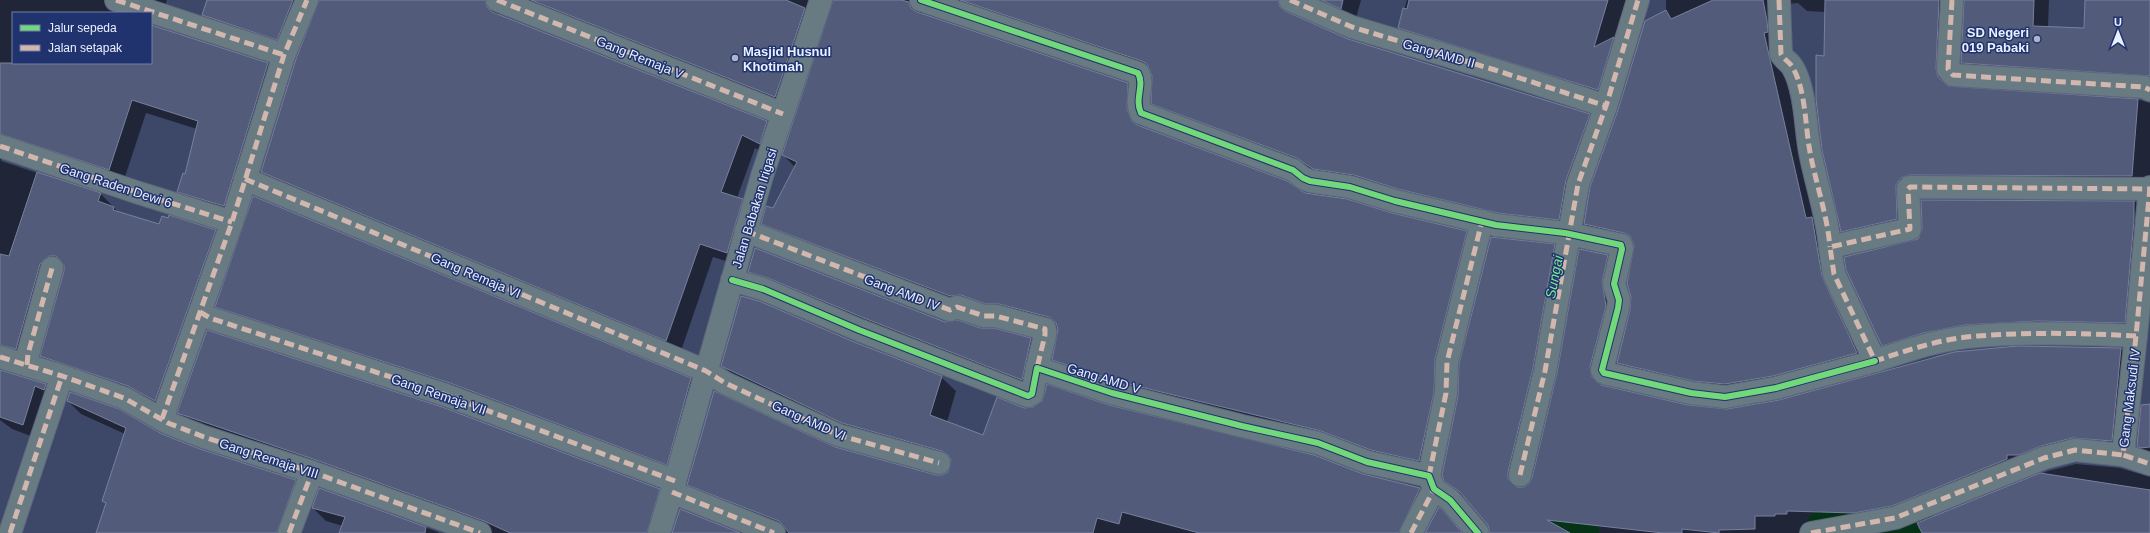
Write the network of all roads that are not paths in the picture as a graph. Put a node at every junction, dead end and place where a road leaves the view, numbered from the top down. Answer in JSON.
{"nodes":[{"id":1,"x":116,"y":0,"type":"edge"},
{"id":2,"x":307,"y":0,"type":"edge"},
{"id":3,"x":497,"y":0,"type":"edge"},
{"id":4,"x":821,"y":0,"type":"edge"},
{"id":5,"x":921,"y":0,"type":"edge"},
{"id":6,"x":1290,"y":0,"type":"edge"},
{"id":7,"x":1638,"y":0,"type":"edge"},
{"id":8,"x":1779,"y":0,"type":"edge"},
{"id":9,"x":1952,"y":0,"type":"edge"},
{"id":10,"x":284,"y":55,"type":"junction"},
{"id":11,"x":2150,"y":90,"type":"edge"},
{"id":12,"x":1599,"y":104,"type":"junction"},
{"id":13,"x":783,"y":114,"type":"junction"},
{"id":14,"x":0,"y":146,"type":"edge"},
{"id":15,"x":245,"y":179,"type":"junction"},
{"id":16,"x":2150,"y":188,"type":"edge"},
{"id":17,"x":1482,"y":221,"type":"junction"},
{"id":18,"x":232,"y":222,"type":"junction"},
{"id":19,"x":746,"y":232,"type":"junction"},
{"id":20,"x":1564,"y":233,"type":"junction"},
{"id":21,"x":1830,"y":248,"type":"junction"},
{"id":22,"x":52,"y":268,"type":"dead end"},
{"id":23,"x":732,"y":280,"type":"junction"},
{"id":24,"x":200,"y":312,"type":"junction"},
{"id":25,"x":2136,"y":336,"type":"junction"},
{"id":26,"x":0,"y":357,"type":"edge"},
{"id":27,"x":1875,"y":361,"type":"junction"},
{"id":28,"x":27,"y":365,"type":"junction"},
{"id":29,"x":1037,"y":368,"type":"junction"},
{"id":30,"x":706,"y":371,"type":"junction"},
{"id":31,"x":62,"y":376,"type":"junction"},
{"id":32,"x":162,"y":419,"type":"junction"},
{"id":33,"x":2122,"y":455,"type":"junction"},
{"id":34,"x":939,"y":463,"type":"dead end"},
{"id":35,"x":2150,"y":464,"type":"edge"},
{"id":36,"x":312,"y":472,"type":"junction"},
{"id":37,"x":1520,"y":475,"type":"dead end"},
{"id":38,"x":1431,"y":483,"type":"junction"},
{"id":39,"x":674,"y":487,"type":"junction"},
{"id":40,"x":10,"y":533,"type":"edge"},
{"id":41,"x":288,"y":533,"type":"edge"},
{"id":42,"x":480,"y":533,"type":"edge"},
{"id":43,"x":659,"y":533,"type":"edge"},
{"id":44,"x":774,"y":533,"type":"edge"},
{"id":45,"x":1411,"y":533,"type":"edge"},
{"id":46,"x":1478,"y":533,"type":"edge"},
{"id":47,"x":1811,"y":533,"type":"edge"}],
"edges":[{"from":1,"to":10,"type":"street"},
{"from":2,"to":10,"type":"street"},
{"from":3,"to":13,"type":"street","name":"Gang Remaja V"},
{"from":4,"to":13,"type":"street","name":"Jalan Babakan Irigasi"},
{"from":5,"to":17,"type":"street"},
{"from":6,"to":12,"type":"street","name":"Gang AMD II"},
{"from":7,"to":12,"type":"street"},
{"from":8,"to":21,"type":"street"},
{"from":9,"to":11,"type":"street"},
{"from":10,"to":15,"type":"street"},
{"from":12,"to":20,"type":"street"},
{"from":13,"to":19,"type":"street","name":"Jalan Babakan Irigasi"},
{"from":14,"to":18,"type":"street","name":"Gang Raden Dewi 6"},
{"from":15,"to":18,"type":"street"},
{"from":15,"to":30,"type":"street","name":"Gang Remaja VI"},
{"from":16,"to":21,"type":"street"},
{"from":16,"to":25,"type":"street","name":"Gang Maksudi IV"},
{"from":17,"to":20,"type":"street"},
{"from":17,"to":38,"type":"street"},
{"from":18,"to":24,"type":"street"},
{"from":19,"to":23,"type":"street","name":"Jalan Babakan Irigasi"},
{"from":19,"to":29,"type":"street","name":"Gang AMD IV"},
{"from":20,"to":27,"type":"street"},
{"from":20,"to":37,"type":"street"},
{"from":21,"to":27,"type":"street"},
{"from":22,"to":28,"type":"street"},
{"from":23,"to":29,"type":"street"},
{"from":23,"to":30,"type":"street","name":"Jalan Babakan Irigasi"},
{"from":24,"to":32,"type":"street"},
{"from":24,"to":39,"type":"street","name":"Gang Remaja VII"},
{"from":25,"to":27,"type":"street"},
{"from":25,"to":33,"type":"street","name":"Gang Maksudi IV"},
{"from":26,"to":28,"type":"street","name":"Gang Remaja VIII"},
{"from":28,"to":31,"type":"street","name":"Gang Remaja VIII"},
{"from":29,"to":38,"type":"street","name":"Gang AMD V"},
{"from":30,"to":34,"type":"street","name":"Gang AMD VI"},
{"from":30,"to":39,"type":"street","name":"Jalan Babakan Irigasi"},
{"from":31,"to":32,"type":"street","name":"Gang Remaja VIII"},
{"from":31,"to":40,"type":"street"},
{"from":32,"to":36,"type":"street","name":"Gang Remaja VIII"},
{"from":33,"to":35,"type":"street","name":"Gang Maksudi IV"},
{"from":33,"to":47,"type":"street"},
{"from":36,"to":41,"type":"street"},
{"from":36,"to":42,"type":"street","name":"Gang Remaja VIII"},
{"from":38,"to":45,"type":"street"},
{"from":38,"to":46,"type":"street","name":"Gang AMD V"},
{"from":39,"to":43,"type":"street","name":"Jalan Babakan Irigasi"},
{"from":39,"to":44,"type":"street","name":"Gang Remaja VII"}]}
